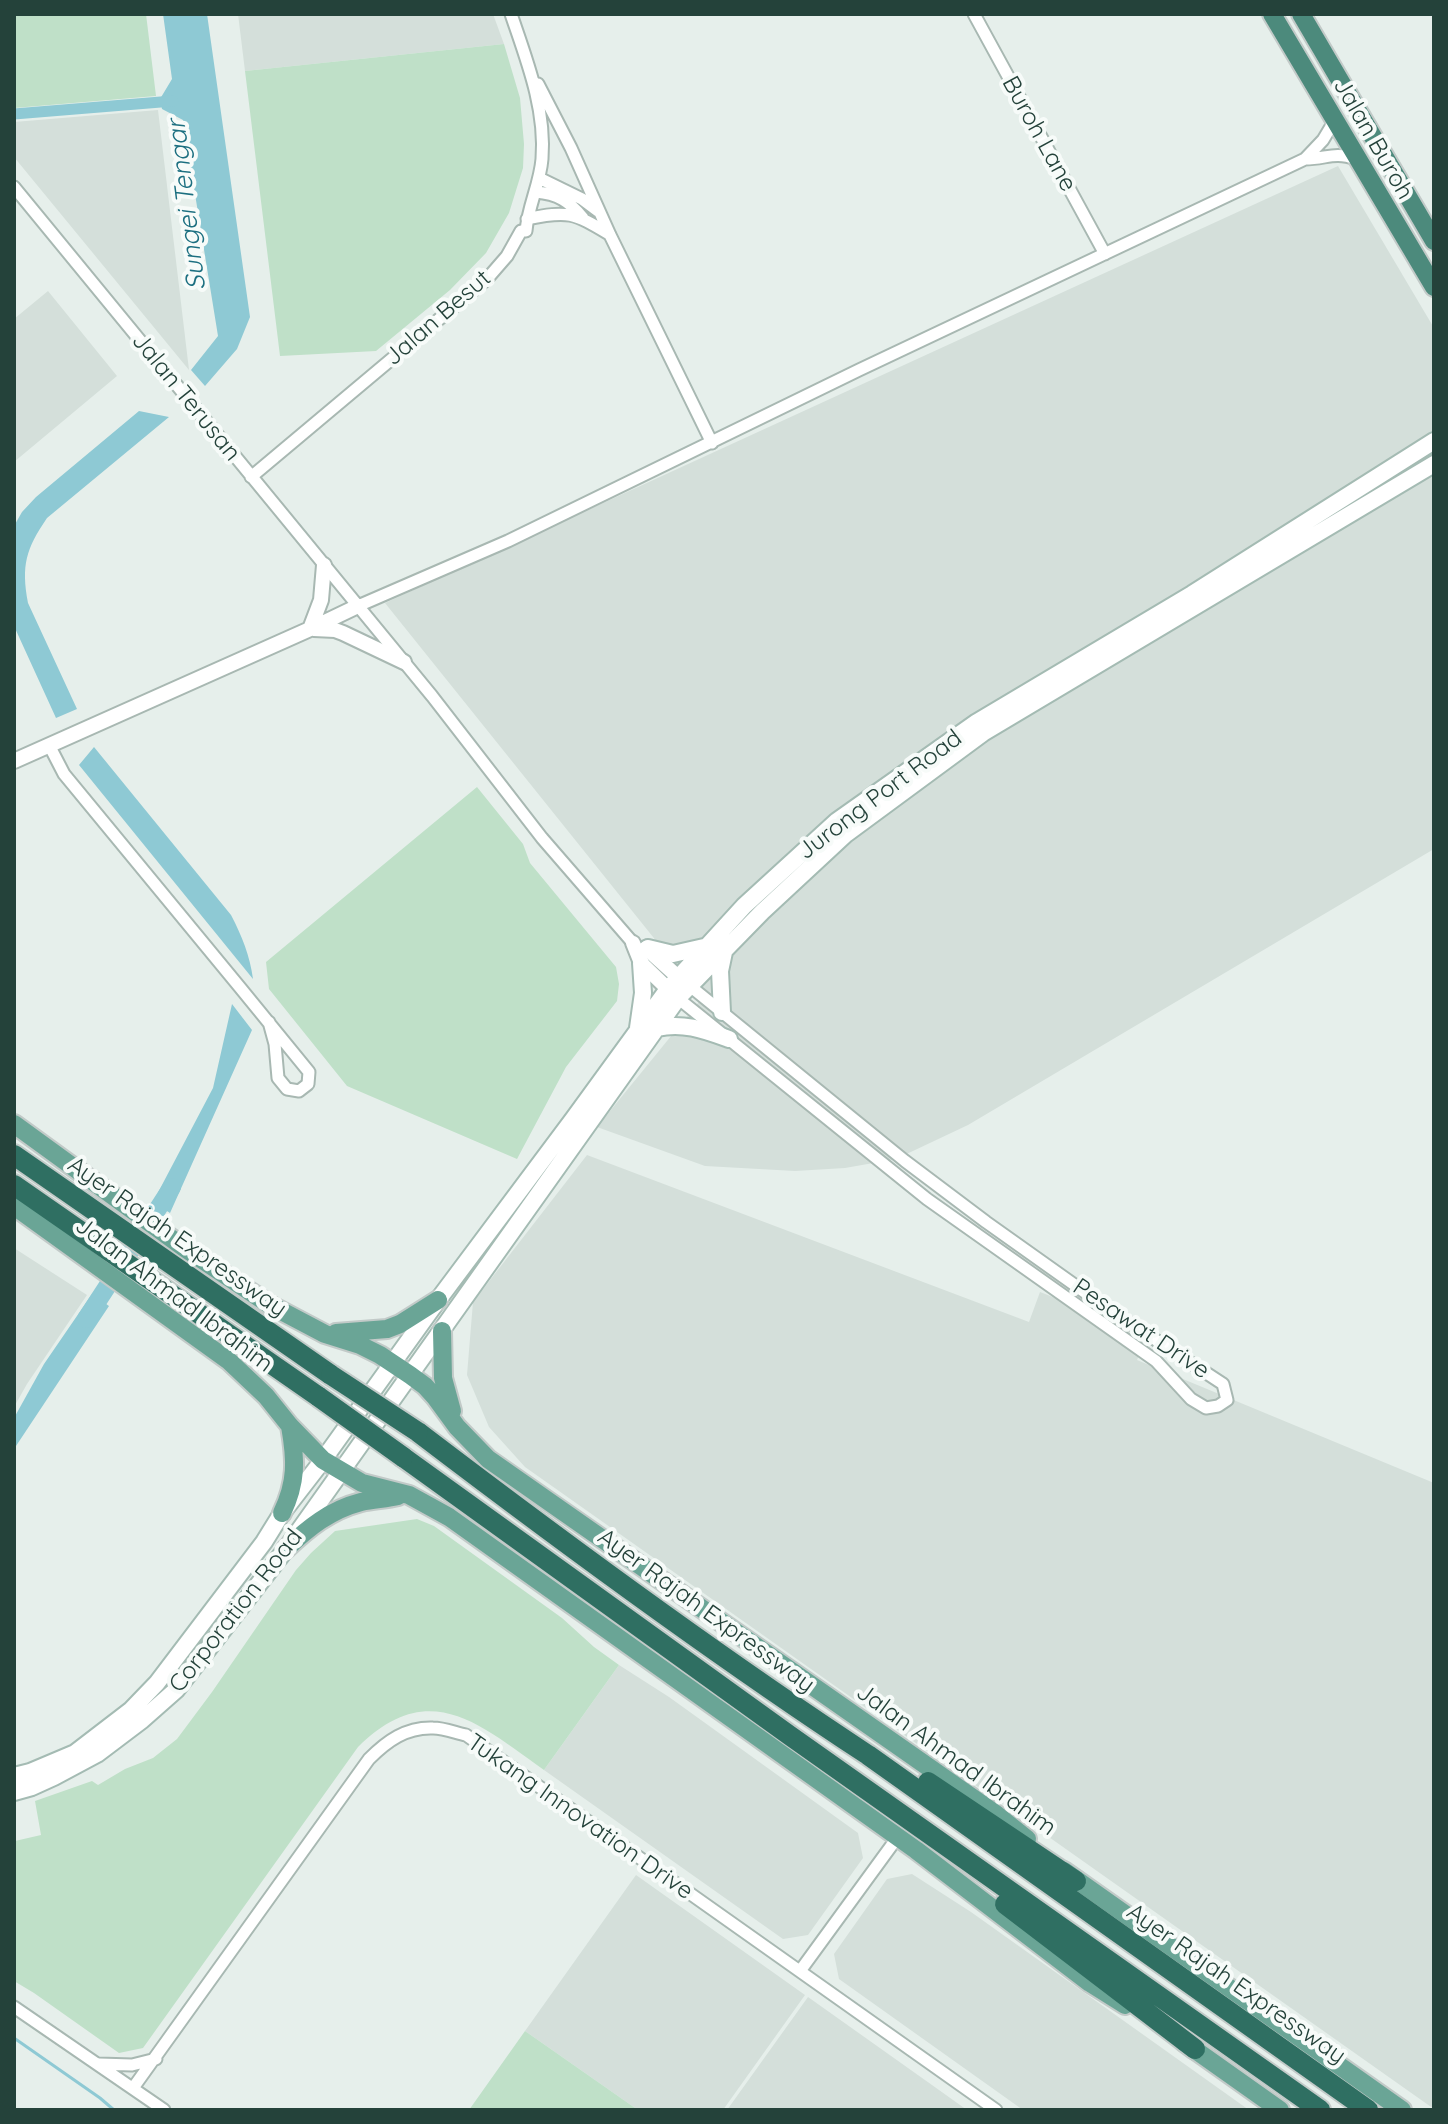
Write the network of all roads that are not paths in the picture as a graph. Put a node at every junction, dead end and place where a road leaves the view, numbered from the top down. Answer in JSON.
{"nodes":[{"id":1,"x":511,"y":14,"type":"edge"},
{"id":2,"x":974,"y":14,"type":"edge"},
{"id":3,"x":1272,"y":14,"type":"edge"},
{"id":4,"x":1301,"y":14,"type":"edge"},
{"id":5,"x":529,"y":68,"type":"junction"},
{"id":6,"x":1335,"y":120,"type":"junction"},
{"id":7,"x":1305,"y":159,"type":"junction"},
{"id":8,"x":1356,"y":159,"type":"junction"},
{"id":9,"x":539,"y":178,"type":"junction"},
{"id":10,"x":14,"y":187,"type":"edge"},
{"id":11,"x":536,"y":192,"type":"junction"},
{"id":12,"x":599,"y":211,"type":"junction"},
{"id":13,"x":527,"y":219,"type":"junction"},
{"id":14,"x":587,"y":221,"type":"junction"},
{"id":15,"x":610,"y":235,"type":"junction"},
{"id":16,"x":1434,"y":241,"type":"edge"},
{"id":17,"x":1105,"y":254,"type":"junction"},
{"id":18,"x":1434,"y":287,"type":"edge"},
{"id":19,"x":1434,"y":441,"type":"edge"},
{"id":20,"x":712,"y":443,"type":"junction"},
{"id":21,"x":1434,"y":464,"type":"edge"},
{"id":22,"x":251,"y":477,"type":"junction"},
{"id":23,"x":324,"y":565,"type":"junction"},
{"id":24,"x":358,"y":606,"type":"junction"},
{"id":25,"x":310,"y":629,"type":"junction"},
{"id":26,"x":404,"y":662,"type":"junction"},
{"id":27,"x":49,"y":745,"type":"junction"},
{"id":28,"x":14,"y":761,"type":"edge"},
{"id":29,"x":704,"y":947,"type":"junction"},
{"id":30,"x":724,"y":950,"type":"junction"},
{"id":31,"x":641,"y":952,"type":"junction"},
{"id":32,"x":678,"y":987,"type":"junction"},
{"id":33,"x":722,"y":1012,"type":"junction"},
{"id":34,"x":269,"y":1022,"type":"junction"},
{"id":35,"x":657,"y":1028,"type":"junction"},
{"id":36,"x":638,"y":1030,"type":"junction"},
{"id":37,"x":729,"y":1039,"type":"junction"},
{"id":38,"x":14,"y":1124,"type":"edge"},
{"id":39,"x":14,"y":1155,"type":"edge"},
{"id":40,"x":14,"y":1185,"type":"edge"},
{"id":41,"x":14,"y":1206,"type":"edge"},
{"id":42,"x":106,"y":1260,"type":"junction"},
{"id":43,"x":137,"y":1282,"type":"junction"},
{"id":44,"x":438,"y":1300,"type":"junction"},
{"id":45,"x":442,"y":1331,"type":"junction"},
{"id":46,"x":325,"y":1334,"type":"junction"},
{"id":47,"x":393,"y":1364,"type":"junction"},
{"id":48,"x":410,"y":1375,"type":"junction"},
{"id":49,"x":290,"y":1426,"type":"junction"},
{"id":50,"x":457,"y":1427,"type":"junction"},
{"id":51,"x":323,"y":1460,"type":"junction"},
{"id":52,"x":342,"y":1472,"type":"junction"},
{"id":53,"x":409,"y":1495,"type":"junction"},
{"id":54,"x":282,"y":1513,"type":"junction"},
{"id":55,"x":286,"y":1549,"type":"junction"},
{"id":56,"x":868,"y":1755,"type":"junction"},
{"id":57,"x":14,"y":1776,"type":"edge"},
{"id":58,"x":14,"y":1792,"type":"edge"},
{"id":59,"x":869,"y":1792,"type":"junction"},
{"id":60,"x":897,"y":1838,"type":"junction"},
{"id":61,"x":1076,"y":1881,"type":"junction"},
{"id":62,"x":800,"y":1971,"type":"junction"},
{"id":63,"x":15,"y":2010,"type":"edge"},
{"id":64,"x":1195,"y":2049,"type":"junction"},
{"id":65,"x":156,"y":2059,"type":"junction"},
{"id":66,"x":98,"y":2064,"type":"junction"},
{"id":67,"x":133,"y":2088,"type":"junction"},
{"id":68,"x":164,"y":2110,"type":"edge"},
{"id":69,"x":996,"y":2110,"type":"edge"},
{"id":70,"x":1280,"y":2110,"type":"edge"},
{"id":71,"x":1320,"y":2110,"type":"edge"},
{"id":72,"x":1368,"y":2110,"type":"edge"},
{"id":73,"x":1402,"y":2110,"type":"edge"}],
"edges":[{"from":1,"to":5,"type":"street","name":"Jalan Besut"},
{"from":2,"to":17,"type":"street","name":"Buroh Lane"},
{"from":3,"to":6,"type":"highway","name":"Jalan Buroh"},
{"from":4,"to":16,"type":"highway","name":"Jalan Buroh"},
{"from":5,"to":9,"type":"street","name":"Jalan Besut"},
{"from":5,"to":12,"type":"street","name":"Jalan Besut"},
{"from":6,"to":7,"type":"street"},
{"from":6,"to":8,"type":"highway","name":"Jalan Buroh"},
{"from":7,"to":8,"type":"street"},
{"from":7,"to":17,"type":"street"},
{"from":8,"to":18,"type":"highway","name":"Jalan Buroh"},
{"from":9,"to":11,"type":"street","name":"Jalan Besut"},
{"from":9,"to":12,"type":"street"},
{"from":10,"to":22,"type":"street","name":"Jalan Terusan"},
{"from":11,"to":13,"type":"street","name":"Jalan Besut"},
{"from":11,"to":14,"type":"street"},
{"from":12,"to":15,"type":"street","name":"Jalan Besut"},
{"from":13,"to":14,"type":"street"},
{"from":13,"to":22,"type":"street","name":"Jalan Besut"},
{"from":14,"to":15,"type":"street"},
{"from":15,"to":20,"type":"street","name":"Jalan Besut"},
{"from":17,"to":20,"type":"street"},
{"from":19,"to":29,"type":"main road","name":"Jurong Port Road"},
{"from":20,"to":24,"type":"street"},
{"from":21,"to":30,"type":"main road","name":"Jurong Port Road"},
{"from":22,"to":23,"type":"street","name":"Jalan Terusan"},
{"from":23,"to":24,"type":"street","name":"Jalan Terusan"},
{"from":23,"to":25,"type":"street"},
{"from":24,"to":25,"type":"street"},
{"from":24,"to":26,"type":"street","name":"Jalan Terusan"},
{"from":25,"to":26,"type":"street"},
{"from":25,"to":27,"type":"street"},
{"from":26,"to":31,"type":"street","name":"Jalan Terusan"},
{"from":27,"to":28,"type":"street"},
{"from":27,"to":34,"type":"street"},
{"from":29,"to":31,"type":"main road"},
{"from":29,"to":32,"type":"main road","name":"Jurong Port Road"},
{"from":30,"to":32,"type":"main road","name":"Jurong Port Road"},
{"from":30,"to":33,"type":"main road"},
{"from":31,"to":32,"type":"street"},
{"from":31,"to":36,"type":"main road"},
{"from":32,"to":33,"type":"street","name":"Pesawat Drive"},
{"from":32,"to":35,"type":"main road","name":"Jurong Port Road"},
{"from":32,"to":36,"type":"main road","name":"Jurong Port Road"},
{"from":32,"to":37,"type":"street","name":"Pesawat Drive"},
{"from":33,"to":37,"type":"street","name":"Pesawat Drive"},
{"from":34,"to":34,"type":"street"},
{"from":35,"to":37,"type":"main road"},
{"from":35,"to":45,"type":"main road","name":"Jurong Port Road"},
{"from":36,"to":44,"type":"main road","name":"Jurong Port Road"},
{"from":38,"to":46,"type":"main road","name":"Jalan Ahmad Ibrahim"},
{"from":39,"to":56,"type":"highway","name":"Ayer Rajah Expressway","bridge":true},
{"from":40,"to":42,"type":"highway","name":"Ayer Rajah Expressway"},
{"from":41,"to":42,"type":"main road","name":"Jalan Ahmad Ibrahim"},
{"from":42,"to":43,"type":"highway","name":"Ayer Rajah Expressway"},
{"from":43,"to":49,"type":"main road","name":"Jalan Ahmad Ibrahim"},
{"from":43,"to":59,"type":"highway","name":"Ayer Rajah Expressway","bridge":true},
{"from":44,"to":46,"type":"main road"},
{"from":44,"to":47,"type":"main road","name":"Jurong Port Road"},
{"from":45,"to":48,"type":"main road","name":"Jurong Port Road"},
{"from":45,"to":50,"type":"main road"},
{"from":46,"to":47,"type":"main road","name":"Jalan Ahmad Ibrahim"},
{"from":47,"to":48,"type":"main road","name":"Jalan Ahmad Ibrahim"},
{"from":47,"to":51,"type":"main road","name":"Corporation Road"},
{"from":48,"to":50,"type":"main road","name":"Jalan Ahmad Ibrahim"},
{"from":48,"to":52,"type":"main road","name":"Corporation Road"},
{"from":49,"to":51,"type":"main road","name":"Jalan Ahmad Ibrahim"},
{"from":49,"to":54,"type":"main road"},
{"from":50,"to":61,"type":"main road","name":"Jalan Ahmad Ibrahim"},
{"from":51,"to":52,"type":"main road","name":"Jalan Ahmad Ibrahim"},
{"from":51,"to":54,"type":"main road","name":"Corporation Road"},
{"from":52,"to":53,"type":"main road","name":"Jalan Ahmad Ibrahim"},
{"from":52,"to":55,"type":"main road","name":"Corporation Road"},
{"from":53,"to":55,"type":"main road"},
{"from":53,"to":60,"type":"main road","name":"Jalan Ahmad Ibrahim"},
{"from":54,"to":57,"type":"main road","name":"Corporation Road"},
{"from":55,"to":58,"type":"main road","name":"Corporation Road"},
{"from":56,"to":61,"type":"highway"},
{"from":56,"to":72,"type":"highway","name":"Ayer Rajah Expressway"},
{"from":59,"to":64,"type":"highway"},
{"from":59,"to":71,"type":"highway","name":"Ayer Rajah Expressway"},
{"from":60,"to":62,"type":"street"},
{"from":60,"to":64,"type":"main road","name":"Jalan Ahmad Ibrahim"},
{"from":61,"to":73,"type":"main road","name":"Jalan Ahmad Ibrahim"},
{"from":62,"to":65,"type":"street","name":"Tukang Innovation Drive"},
{"from":62,"to":69,"type":"street","name":"Tukang Innovation Drive"},
{"from":63,"to":66,"type":"street"},
{"from":64,"to":70,"type":"main road","name":"Jalan Ahmad Ibrahim"},
{"from":65,"to":66,"type":"street"},
{"from":65,"to":67,"type":"street","name":"Tukang Innovation Drive"},
{"from":66,"to":67,"type":"street"},
{"from":67,"to":68,"type":"street"}]}
